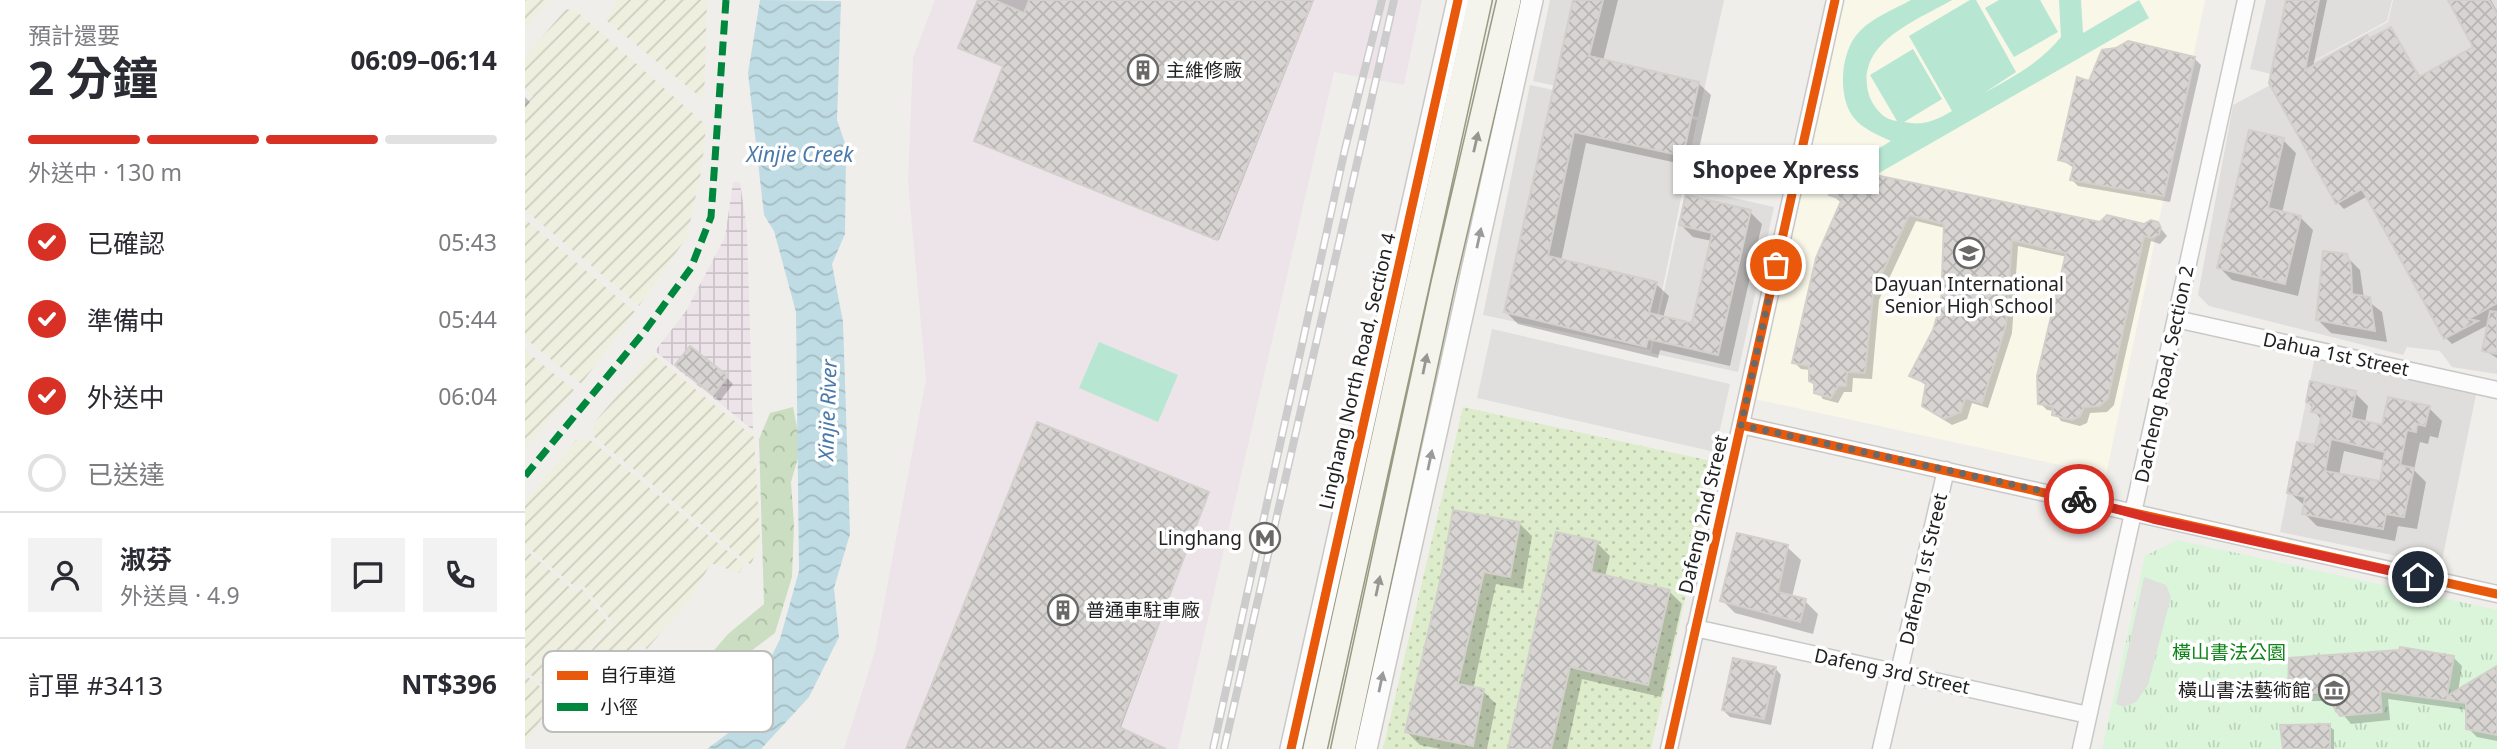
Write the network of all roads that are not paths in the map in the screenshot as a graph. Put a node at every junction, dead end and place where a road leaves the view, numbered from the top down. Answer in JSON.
{"nodes":[{"id":1,"x":1458,"y":0,"type":"edge"},
{"id":2,"x":1480,"y":0,"type":"edge"},
{"id":3,"x":1509,"y":0,"type":"edge"},
{"id":4,"x":1532,"y":0,"type":"edge"},
{"id":5,"x":1835,"y":0,"type":"edge"},
{"id":6,"x":2246,"y":0,"type":"edge"},
{"id":7,"x":2176,"y":319,"type":"junction"},
{"id":8,"x":2497,"y":390,"type":"edge"},
{"id":9,"x":1741,"y":425,"type":"junction"},
{"id":10,"x":1946,"y":470,"type":"junction"},
{"id":11,"x":2133,"y":513,"type":"junction"},
{"id":12,"x":2497,"y":594,"type":"edge"},
{"id":13,"x":1695,"y":628,"type":"junction"},
{"id":14,"x":1899,"y":673,"type":"junction"},
{"id":15,"x":2088,"y":715,"type":"junction"},
{"id":16,"x":1291,"y":749,"type":"edge"},
{"id":17,"x":1315,"y":749,"type":"edge"},
{"id":18,"x":1343,"y":749,"type":"edge"},
{"id":19,"x":1366,"y":749,"type":"edge"},
{"id":20,"x":1669,"y":749,"type":"edge"},
{"id":21,"x":1881,"y":749,"type":"edge"},
{"id":22,"x":2081,"y":749,"type":"edge"}],
"edges":[{"from":1,"to":16,"type":"street","name":"Linghang North Road, Section 4"},
{"from":2,"to":17,"type":"main road","name":"Linghang North Road, Section 4"},
{"from":18,"to":3,"type":"main road","one_way":true},
{"from":19,"to":4,"type":"street","one_way":true},
{"from":5,"to":9,"type":"street","name":"Dafeng 2nd Street"},
{"from":6,"to":7,"type":"street","name":"Dacheng Road, Section 2"},
{"from":7,"to":8,"type":"street","name":"Dahua 1st Street"},
{"from":7,"to":11,"type":"street","name":"Dacheng Road, Section 2"},
{"from":9,"to":10,"type":"street"},
{"from":9,"to":13,"type":"street","name":"Dafeng 2nd Street"},
{"from":10,"to":11,"type":"street"},
{"from":10,"to":14,"type":"street","name":"Dafeng 1st Street"},
{"from":11,"to":12,"type":"street"},
{"from":11,"to":15,"type":"street","name":"Dacheng Road, Section 2"},
{"from":13,"to":14,"type":"street","name":"Dafeng 3rd Street"},
{"from":13,"to":20,"type":"street","name":"Dafeng 2nd Street"},
{"from":14,"to":15,"type":"street","name":"Dafeng 3rd Street"},
{"from":14,"to":21,"type":"street","name":"Dafeng 1st Street"},
{"from":15,"to":22,"type":"street","name":"Dacheng Road, Section 2"}]}
